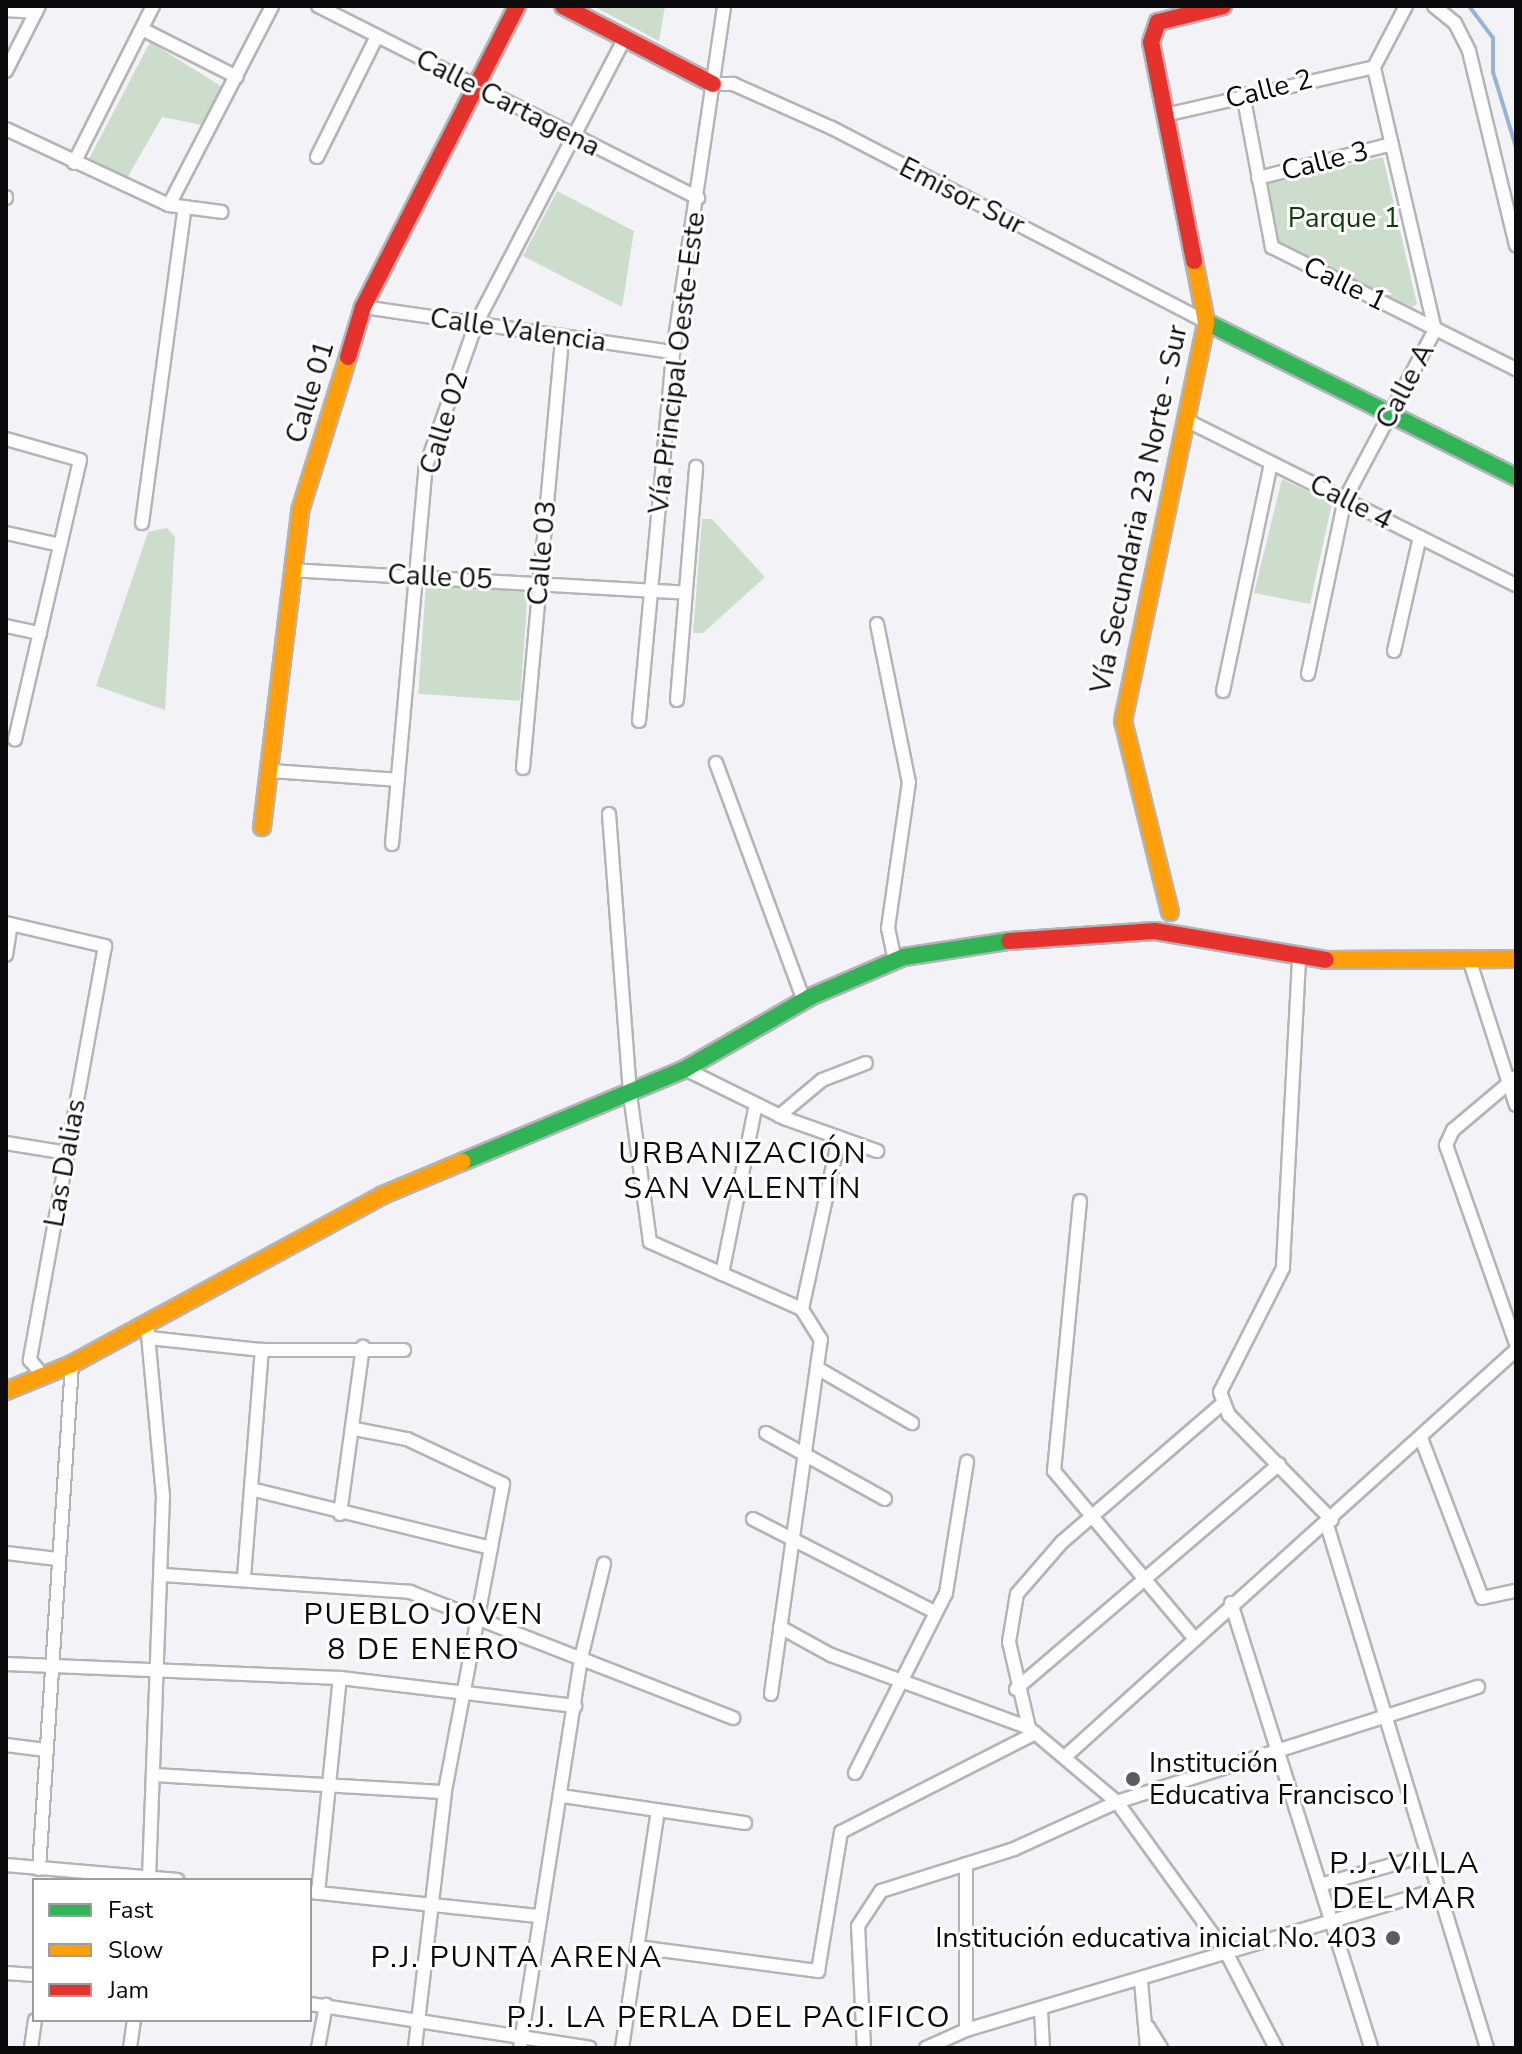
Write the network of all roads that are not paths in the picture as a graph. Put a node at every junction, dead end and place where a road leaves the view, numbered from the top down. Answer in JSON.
{"nodes":[{"id":1,"x":153,"y":6,"type":"edge"},
{"id":2,"x":272,"y":6,"type":"edge"},
{"id":3,"x":318,"y":6,"type":"edge"},
{"id":4,"x":517,"y":6,"type":"edge"},
{"id":5,"x":563,"y":6,"type":"edge"},
{"id":6,"x":724,"y":6,"type":"edge"},
{"id":7,"x":1223,"y":6,"type":"edge"},
{"id":8,"x":1406,"y":6,"type":"edge"},
{"id":9,"x":1434,"y":6,"type":"edge"},
{"id":10,"x":37,"y":9,"type":"edge"},
{"id":11,"x":6,"y":10,"type":"edge"},
{"id":12,"x":142,"y":29,"type":"junction"},
{"id":13,"x":377,"y":36,"type":"junction"},
{"id":14,"x":624,"y":40,"type":"junction"},
{"id":15,"x":1374,"y":67,"type":"junction"},
{"id":16,"x":6,"y":71,"type":"edge"},
{"id":17,"x":237,"y":77,"type":"junction"},
{"id":18,"x":713,"y":84,"type":"junction"},
{"id":19,"x":475,"y":87,"type":"junction"},
{"id":20,"x":1243,"y":94,"type":"junction"},
{"id":21,"x":1165,"y":115,"type":"junction"},
{"id":22,"x":6,"y":129,"type":"edge"},
{"id":23,"x":574,"y":137,"type":"junction"},
{"id":24,"x":1392,"y":144,"type":"junction"},
{"id":25,"x":317,"y":157,"type":"dead end"},
{"id":26,"x":74,"y":163,"type":"junction"},
{"id":27,"x":1258,"y":178,"type":"junction"},
{"id":28,"x":698,"y":198,"type":"junction"},
{"id":29,"x":169,"y":205,"type":"junction"},
{"id":30,"x":185,"y":207,"type":"junction"},
{"id":31,"x":222,"y":212,"type":"dead end"},
{"id":32,"x":1516,"y":245,"type":"edge"},
{"id":33,"x":363,"y":307,"type":"junction"},
{"id":34,"x":1206,"y":322,"type":"junction"},
{"id":35,"x":476,"y":324,"type":"junction"},
{"id":36,"x":1435,"y":330,"type":"junction"},
{"id":37,"x":562,"y":337,"type":"junction"},
{"id":38,"x":673,"y":352,"type":"junction"},
{"id":39,"x":1516,"y":369,"type":"edge"},
{"id":40,"x":1389,"y":413,"type":"junction"},
{"id":41,"x":1186,"y":420,"type":"junction"},
{"id":42,"x":6,"y":439,"type":"edge"},
{"id":43,"x":1271,"y":463,"type":"junction"},
{"id":44,"x":696,"y":467,"type":"dead end"},
{"id":45,"x":1516,"y":477,"type":"edge"},
{"id":46,"x":1345,"y":499,"type":"junction"},
{"id":47,"x":142,"y":523,"type":"dead end"},
{"id":48,"x":6,"y":533,"type":"edge"},
{"id":49,"x":1420,"y":537,"type":"junction"},
{"id":50,"x":60,"y":545,"type":"junction"},
{"id":51,"x":291,"y":570,"type":"junction"},
{"id":52,"x":417,"y":575,"type":"junction"},
{"id":53,"x":539,"y":582,"type":"junction"},
{"id":54,"x":1516,"y":585,"type":"edge"},
{"id":55,"x":650,"y":590,"type":"junction"},
{"id":56,"x":685,"y":593,"type":"junction"},
{"id":57,"x":877,"y":624,"type":"dead end"},
{"id":58,"x":6,"y":626,"type":"edge"},
{"id":59,"x":40,"y":633,"type":"junction"},
{"id":60,"x":1394,"y":651,"type":"dead end"},
{"id":61,"x":1308,"y":674,"type":"dead end"},
{"id":62,"x":1223,"y":691,"type":"dead end"},
{"id":63,"x":677,"y":700,"type":"dead end"},
{"id":64,"x":639,"y":721,"type":"dead end"},
{"id":65,"x":15,"y":740,"type":"dead end"},
{"id":66,"x":716,"y":763,"type":"dead end"},
{"id":67,"x":523,"y":768,"type":"dead end"},
{"id":68,"x":270,"y":771,"type":"junction"},
{"id":69,"x":398,"y":780,"type":"junction"},
{"id":70,"x":609,"y":814,"type":"dead end"},
{"id":71,"x":262,"y":827,"type":"dead end"},
{"id":72,"x":392,"y":844,"type":"dead end"},
{"id":73,"x":1170,"y":912,"type":"dead end"},
{"id":74,"x":8,"y":924,"type":"edge"},
{"id":75,"x":6,"y":955,"type":"edge"},
{"id":76,"x":1516,"y":959,"type":"edge"},
{"id":77,"x":1299,"y":960,"type":"junction"},
{"id":78,"x":895,"y":961,"type":"junction"},
{"id":79,"x":1470,"y":962,"type":"junction"},
{"id":80,"x":804,"y":1001,"type":"junction"},
{"id":81,"x":866,"y":1063,"type":"dead end"},
{"id":82,"x":685,"y":1069,"type":"junction"},
{"id":83,"x":1512,"y":1080,"type":"edge"},
{"id":84,"x":630,"y":1094,"type":"junction"},
{"id":85,"x":756,"y":1104,"type":"junction"},
{"id":86,"x":1516,"y":1105,"type":"edge"},
{"id":87,"x":779,"y":1116,"type":"junction"},
{"id":88,"x":839,"y":1138,"type":"junction"},
{"id":89,"x":6,"y":1143,"type":"edge"},
{"id":90,"x":877,"y":1151,"type":"dead end"},
{"id":91,"x":67,"y":1153,"type":"junction"},
{"id":92,"x":1080,"y":1201,"type":"dead end"},
{"id":93,"x":722,"y":1274,"type":"junction"},
{"id":94,"x":802,"y":1309,"type":"junction"},
{"id":95,"x":148,"y":1331,"type":"junction"},
{"id":96,"x":1516,"y":1344,"type":"edge"},
{"id":97,"x":363,"y":1347,"type":"junction"},
{"id":98,"x":262,"y":1350,"type":"junction"},
{"id":99,"x":404,"y":1350,"type":"dead end"},
{"id":100,"x":1516,"y":1350,"type":"edge"},
{"id":101,"x":1511,"y":1362,"type":"edge"},
{"id":102,"x":72,"y":1364,"type":"junction"},
{"id":103,"x":817,"y":1368,"type":"junction"},
{"id":104,"x":43,"y":1376,"type":"junction"},
{"id":105,"x":6,"y":1391,"type":"edge"},
{"id":106,"x":1222,"y":1404,"type":"junction"},
{"id":107,"x":912,"y":1423,"type":"dead end"},
{"id":108,"x":355,"y":1429,"type":"junction"},
{"id":109,"x":766,"y":1433,"type":"dead end"},
{"id":110,"x":1421,"y":1438,"type":"junction"},
{"id":111,"x":804,"y":1454,"type":"junction"},
{"id":112,"x":967,"y":1462,"type":"dead end"},
{"id":113,"x":1279,"y":1464,"type":"junction"},
{"id":114,"x":251,"y":1489,"type":"junction"},
{"id":115,"x":885,"y":1499,"type":"dead end"},
{"id":116,"x":340,"y":1514,"type":"junction"},
{"id":117,"x":1087,"y":1515,"type":"junction"},
{"id":118,"x":753,"y":1519,"type":"dead end"},
{"id":119,"x":1330,"y":1522,"type":"junction"},
{"id":120,"x":792,"y":1539,"type":"junction"},
{"id":121,"x":491,"y":1548,"type":"junction"},
{"id":122,"x":6,"y":1553,"type":"edge"},
{"id":123,"x":58,"y":1559,"type":"junction"},
{"id":124,"x":604,"y":1564,"type":"dead end"},
{"id":125,"x":162,"y":1575,"type":"junction"},
{"id":126,"x":244,"y":1577,"type":"junction"},
{"id":127,"x":1142,"y":1579,"type":"junction"},
{"id":128,"x":1516,"y":1591,"type":"edge"},
{"id":129,"x":1231,"y":1603,"type":"junction"},
{"id":130,"x":933,"y":1611,"type":"junction"},
{"id":131,"x":478,"y":1616,"type":"junction"},
{"id":132,"x":780,"y":1627,"type":"junction"},
{"id":133,"x":1194,"y":1638,"type":"junction"},
{"id":134,"x":582,"y":1654,"type":"junction"},
{"id":135,"x":6,"y":1664,"type":"edge"},
{"id":136,"x":51,"y":1668,"type":"junction"},
{"id":137,"x":158,"y":1669,"type":"junction"},
{"id":138,"x":340,"y":1678,"type":"junction"},
{"id":139,"x":900,"y":1678,"type":"junction"},
{"id":140,"x":1478,"y":1687,"type":"dead end"},
{"id":141,"x":1016,"y":1689,"type":"junction"},
{"id":142,"x":463,"y":1693,"type":"junction"},
{"id":143,"x":771,"y":1694,"type":"dead end"},
{"id":144,"x":575,"y":1706,"type":"junction"},
{"id":145,"x":1385,"y":1716,"type":"junction"},
{"id":146,"x":733,"y":1718,"type":"dead end"},
{"id":147,"x":1032,"y":1731,"type":"junction"},
{"id":148,"x":6,"y":1745,"type":"edge"},
{"id":149,"x":46,"y":1750,"type":"junction"},
{"id":150,"x":1277,"y":1751,"type":"junction"},
{"id":151,"x":1067,"y":1755,"type":"junction"},
{"id":152,"x":855,"y":1773,"type":"dead end"},
{"id":153,"x":156,"y":1775,"type":"junction"},
{"id":154,"x":327,"y":1780,"type":"junction"},
{"id":155,"x":445,"y":1792,"type":"junction"},
{"id":156,"x":562,"y":1796,"type":"junction"},
{"id":157,"x":1117,"y":1802,"type":"junction"},
{"id":158,"x":658,"y":1811,"type":"junction"},
{"id":159,"x":745,"y":1823,"type":"dead end"},
{"id":160,"x":1427,"y":1855,"type":"junction"},
{"id":161,"x":966,"y":1864,"type":"junction"},
{"id":162,"x":6,"y":1865,"type":"edge"},
{"id":163,"x":39,"y":1869,"type":"junction"},
{"id":164,"x":138,"y":1878,"type":"edge"},
{"id":165,"x":149,"y":1878,"type":"edge"},
{"id":166,"x":1320,"y":1885,"type":"junction"},
{"id":167,"x":1438,"y":1889,"type":"junction"},
{"id":168,"x":314,"y":1892,"type":"edge"},
{"id":169,"x":437,"y":1900,"type":"junction"},
{"id":170,"x":539,"y":1916,"type":"junction"},
{"id":171,"x":1331,"y":1921,"type":"junction"},
{"id":172,"x":638,"y":1947,"type":"junction"},
{"id":173,"x":1227,"y":1954,"type":"junction"},
{"id":174,"x":6,"y":1973,"type":"edge"},
{"id":175,"x":32,"y":1975,"type":"edge"},
{"id":176,"x":1141,"y":1981,"type":"junction"},
{"id":177,"x":312,"y":2004,"type":"edge"},
{"id":178,"x":326,"y":2005,"type":"junction"},
{"id":179,"x":1041,"y":2010,"type":"junction"},
{"id":180,"x":35,"y":2022,"type":"edge"},
{"id":181,"x":134,"y":2022,"type":"edge"},
{"id":182,"x":418,"y":2022,"type":"junction"},
{"id":183,"x":1145,"y":2023,"type":"junction"},
{"id":184,"x":966,"y":2030,"type":"junction"},
{"id":185,"x":521,"y":2043,"type":"edge"},
{"id":186,"x":31,"y":2048,"type":"edge"},
{"id":187,"x":130,"y":2048,"type":"edge"},
{"id":188,"x":318,"y":2048,"type":"edge"},
{"id":189,"x":415,"y":2048,"type":"edge"},
{"id":190,"x":590,"y":2048,"type":"edge"},
{"id":191,"x":622,"y":2048,"type":"edge"},
{"id":192,"x":864,"y":2048,"type":"edge"},
{"id":193,"x":926,"y":2048,"type":"edge"},
{"id":194,"x":1043,"y":2048,"type":"edge"},
{"id":195,"x":1147,"y":2048,"type":"edge"},
{"id":196,"x":1161,"y":2048,"type":"edge"},
{"id":197,"x":1276,"y":2048,"type":"edge"},
{"id":198,"x":1371,"y":2048,"type":"edge"},
{"id":199,"x":1487,"y":2048,"type":"edge"}],
"edges":[{"from":1,"to":12,"type":"street"},
{"from":2,"to":17,"type":"street"},
{"from":3,"to":13,"type":"street","name":"Calle Cartagena"},
{"from":4,"to":19,"type":"street","name":"Calle 01"},
{"from":5,"to":14,"type":"street"},
{"from":6,"to":18,"type":"street","name":"Vía Principal Oeste-Este"},
{"from":7,"to":21,"type":"street","name":"Vía Secundaria 23 Norte - Sur"},
{"from":8,"to":15,"type":"street"},
{"from":9,"to":32,"type":"street"},
{"from":10,"to":11,"type":"street"},
{"from":10,"to":16,"type":"street"},
{"from":12,"to":17,"type":"street"},
{"from":12,"to":26,"type":"street"},
{"from":13,"to":19,"type":"street","name":"Calle Cartagena"},
{"from":13,"to":25,"type":"street"},
{"from":14,"to":18,"type":"street"},
{"from":14,"to":23,"type":"street","name":"Calle 02"},
{"from":15,"to":20,"type":"street","name":"Calle 2"},
{"from":15,"to":24,"type":"street","name":"Calle A"},
{"from":17,"to":29,"type":"street"},
{"from":18,"to":28,"type":"street","name":"Vía Principal Oeste-Este"},
{"from":18,"to":34,"type":"street","name":"Emisor Sur"},
{"from":19,"to":23,"type":"street","name":"Calle Cartagena"},
{"from":19,"to":33,"type":"street","name":"Calle 01"},
{"from":20,"to":21,"type":"street","name":"Calle 2"},
{"from":20,"to":27,"type":"street","name":"Calle 1"},
{"from":21,"to":34,"type":"street","name":"Vía Secundaria 23 Norte - Sur"},
{"from":22,"to":26,"type":"street"},
{"from":23,"to":28,"type":"street","name":"Calle Cartagena"},
{"from":23,"to":35,"type":"street","name":"Calle 02"},
{"from":24,"to":27,"type":"street","name":"Calle 3"},
{"from":24,"to":36,"type":"street","name":"Calle A"},
{"from":26,"to":29,"type":"street"},
{"from":27,"to":36,"type":"street","name":"Calle 1"},
{"from":28,"to":38,"type":"street","name":"Vía Principal Oeste-Este"},
{"from":29,"to":30,"type":"street"},
{"from":30,"to":31,"type":"street"},
{"from":30,"to":47,"type":"street"},
{"from":33,"to":35,"type":"street","name":"Calle Valencia"},
{"from":33,"to":51,"type":"street","name":"Calle 01"},
{"from":34,"to":40,"type":"street"},
{"from":34,"to":41,"type":"street","name":"Vía Secundaria 23 Norte - Sur"},
{"from":35,"to":37,"type":"street","name":"Calle Valencia"},
{"from":35,"to":52,"type":"street","name":"Calle 02"},
{"from":36,"to":39,"type":"street","name":"Calle 1"},
{"from":36,"to":40,"type":"street","name":"Calle A"},
{"from":37,"to":38,"type":"street","name":"Calle Valencia"},
{"from":37,"to":53,"type":"street","name":"Calle 03"},
{"from":38,"to":55,"type":"street","name":"Vía Principal Oeste-Este"},
{"from":40,"to":45,"type":"street"},
{"from":40,"to":46,"type":"street","name":"Calle A"},
{"from":41,"to":43,"type":"street","name":"Calle 4"},
{"from":41,"to":73,"type":"street","name":"Vía Secundaria 23 Norte - Sur"},
{"from":42,"to":50,"type":"street"},
{"from":43,"to":46,"type":"street","name":"Calle 4"},
{"from":43,"to":62,"type":"street"},
{"from":44,"to":56,"type":"street","name":"Vía Principal Oeste-Este"},
{"from":46,"to":49,"type":"street","name":"Calle 4"},
{"from":46,"to":61,"type":"street","name":"Calle A"},
{"from":48,"to":50,"type":"street"},
{"from":49,"to":54,"type":"street","name":"Calle 4"},
{"from":49,"to":60,"type":"street"},
{"from":50,"to":59,"type":"street"},
{"from":51,"to":52,"type":"street","name":"Calle 05"},
{"from":51,"to":68,"type":"street","name":"Calle 01"},
{"from":52,"to":53,"type":"street","name":"Calle 05"},
{"from":52,"to":69,"type":"street","name":"Calle 02"},
{"from":53,"to":55,"type":"street","name":"Calle 05"},
{"from":53,"to":67,"type":"street","name":"Calle 03"},
{"from":55,"to":56,"type":"street","name":"Calle 05"},
{"from":55,"to":64,"type":"street","name":"Vía Principal Oeste-Este"},
{"from":56,"to":63,"type":"street","name":"Vía Principal Oeste-Este"},
{"from":57,"to":78,"type":"street"},
{"from":58,"to":59,"type":"street"},
{"from":59,"to":65,"type":"street"},
{"from":66,"to":80,"type":"street"},
{"from":68,"to":69,"type":"street"},
{"from":68,"to":71,"type":"street","name":"Calle 01"},
{"from":69,"to":72,"type":"street","name":"Calle 02"},
{"from":70,"to":84,"type":"street"},
{"from":74,"to":75,"type":"street"},
{"from":74,"to":91,"type":"street","name":"Las Dalias"},
{"from":76,"to":79,"type":"street"},
{"from":77,"to":78,"type":"street"},
{"from":77,"to":79,"type":"street"},
{"from":77,"to":106,"type":"street"},
{"from":78,"to":80,"type":"street"},
{"from":79,"to":83,"type":"street"},
{"from":80,"to":82,"type":"street"},
{"from":81,"to":87,"type":"street"},
{"from":82,"to":84,"type":"street"},
{"from":82,"to":85,"type":"street"},
{"from":83,"to":86,"type":"street"},
{"from":83,"to":96,"type":"street"},
{"from":84,"to":93,"type":"street"},
{"from":84,"to":95,"type":"street"},
{"from":85,"to":87,"type":"street"},
{"from":85,"to":93,"type":"street"},
{"from":87,"to":88,"type":"street"},
{"from":88,"to":90,"type":"street"},
{"from":88,"to":94,"type":"street"},
{"from":89,"to":91,"type":"street"},
{"from":91,"to":104,"type":"street","name":"Las Dalias"},
{"from":92,"to":117,"type":"street"},
{"from":93,"to":94,"type":"street"},
{"from":94,"to":103,"type":"street"},
{"from":95,"to":98,"type":"street"},
{"from":95,"to":102,"type":"street"},
{"from":95,"to":125,"type":"street"},
{"from":97,"to":98,"type":"street"},
{"from":97,"to":99,"type":"street"},
{"from":97,"to":108,"type":"street"},
{"from":98,"to":114,"type":"street"},
{"from":100,"to":101,"type":"street"},
{"from":101,"to":110,"type":"street"},
{"from":102,"to":104,"type":"street"},
{"from":102,"to":123,"type":"street"},
{"from":103,"to":107,"type":"street"},
{"from":103,"to":111,"type":"street"},
{"from":104,"to":105,"type":"street"},
{"from":106,"to":113,"type":"street"},
{"from":106,"to":117,"type":"street"},
{"from":108,"to":116,"type":"street"},
{"from":108,"to":121,"type":"street"},
{"from":109,"to":111,"type":"street"},
{"from":110,"to":119,"type":"street"},
{"from":110,"to":128,"type":"street"},
{"from":111,"to":115,"type":"street"},
{"from":111,"to":120,"type":"street"},
{"from":112,"to":130,"type":"street"},
{"from":113,"to":119,"type":"street"},
{"from":113,"to":127,"type":"street"},
{"from":114,"to":116,"type":"street"},
{"from":114,"to":126,"type":"street"},
{"from":116,"to":121,"type":"street"},
{"from":117,"to":127,"type":"street"},
{"from":117,"to":141,"type":"street"},
{"from":118,"to":120,"type":"street"},
{"from":119,"to":129,"type":"street"},
{"from":119,"to":145,"type":"street"},
{"from":120,"to":130,"type":"street"},
{"from":120,"to":132,"type":"street"},
{"from":121,"to":131,"type":"street"},
{"from":122,"to":123,"type":"street"},
{"from":123,"to":136,"type":"street"},
{"from":124,"to":134,"type":"street"},
{"from":125,"to":126,"type":"street"},
{"from":125,"to":137,"type":"street"},
{"from":126,"to":131,"type":"street"},
{"from":127,"to":133,"type":"street"},
{"from":127,"to":141,"type":"street"},
{"from":129,"to":133,"type":"street"},
{"from":129,"to":150,"type":"street"},
{"from":130,"to":139,"type":"street"},
{"from":131,"to":134,"type":"street"},
{"from":131,"to":142,"type":"street"},
{"from":132,"to":139,"type":"street"},
{"from":132,"to":143,"type":"street"},
{"from":133,"to":151,"type":"street"},
{"from":134,"to":144,"type":"street"},
{"from":134,"to":146,"type":"street"},
{"from":135,"to":136,"type":"street"},
{"from":136,"to":137,"type":"street"},
{"from":136,"to":149,"type":"street"},
{"from":137,"to":138,"type":"street"},
{"from":137,"to":153,"type":"street"},
{"from":138,"to":142,"type":"street"},
{"from":138,"to":154,"type":"street"},
{"from":139,"to":147,"type":"street"},
{"from":139,"to":152,"type":"street"},
{"from":140,"to":145,"type":"street"},
{"from":141,"to":147,"type":"street"},
{"from":142,"to":144,"type":"street"},
{"from":142,"to":155,"type":"street"},
{"from":144,"to":156,"type":"street"},
{"from":145,"to":150,"type":"street"},
{"from":145,"to":160,"type":"street"},
{"from":147,"to":151,"type":"street"},
{"from":147,"to":172,"type":"street"},
{"from":148,"to":149,"type":"street"},
{"from":149,"to":163,"type":"street"},
{"from":150,"to":157,"type":"street"},
{"from":150,"to":166,"type":"street"},
{"from":151,"to":157,"type":"street"},
{"from":153,"to":154,"type":"street"},
{"from":153,"to":165,"type":"street"},
{"from":154,"to":155,"type":"street"},
{"from":154,"to":168,"type":"street"},
{"from":155,"to":169,"type":"street"},
{"from":156,"to":158,"type":"street"},
{"from":156,"to":170,"type":"street"},
{"from":157,"to":161,"type":"street"},
{"from":157,"to":173,"type":"street"},
{"from":158,"to":159,"type":"street"},
{"from":158,"to":172,"type":"street"},
{"from":160,"to":166,"type":"street"},
{"from":160,"to":167,"type":"street"},
{"from":161,"to":184,"type":"street"},
{"from":161,"to":192,"type":"street"},
{"from":162,"to":163,"type":"street"},
{"from":163,"to":164,"type":"street"},
{"from":166,"to":171,"type":"street"},
{"from":167,"to":171,"type":"street"},
{"from":167,"to":199,"type":"street"},
{"from":168,"to":169,"type":"street"},
{"from":169,"to":170,"type":"street"},
{"from":169,"to":182,"type":"street"},
{"from":170,"to":185,"type":"street"},
{"from":171,"to":173,"type":"street"},
{"from":171,"to":198,"type":"street"},
{"from":172,"to":191,"type":"street"},
{"from":173,"to":176,"type":"street"},
{"from":173,"to":197,"type":"street"},
{"from":174,"to":175,"type":"street"},
{"from":176,"to":179,"type":"street"},
{"from":176,"to":183,"type":"street"},
{"from":177,"to":178,"type":"street"},
{"from":178,"to":182,"type":"street"},
{"from":178,"to":188,"type":"street"},
{"from":179,"to":184,"type":"street"},
{"from":179,"to":194,"type":"street"},
{"from":180,"to":186,"type":"street"},
{"from":181,"to":187,"type":"street"},
{"from":182,"to":185,"type":"street"},
{"from":182,"to":189,"type":"street"},
{"from":183,"to":195,"type":"street"},
{"from":183,"to":196,"type":"street"},
{"from":184,"to":193,"type":"street"},
{"from":185,"to":190,"type":"street"}]}
